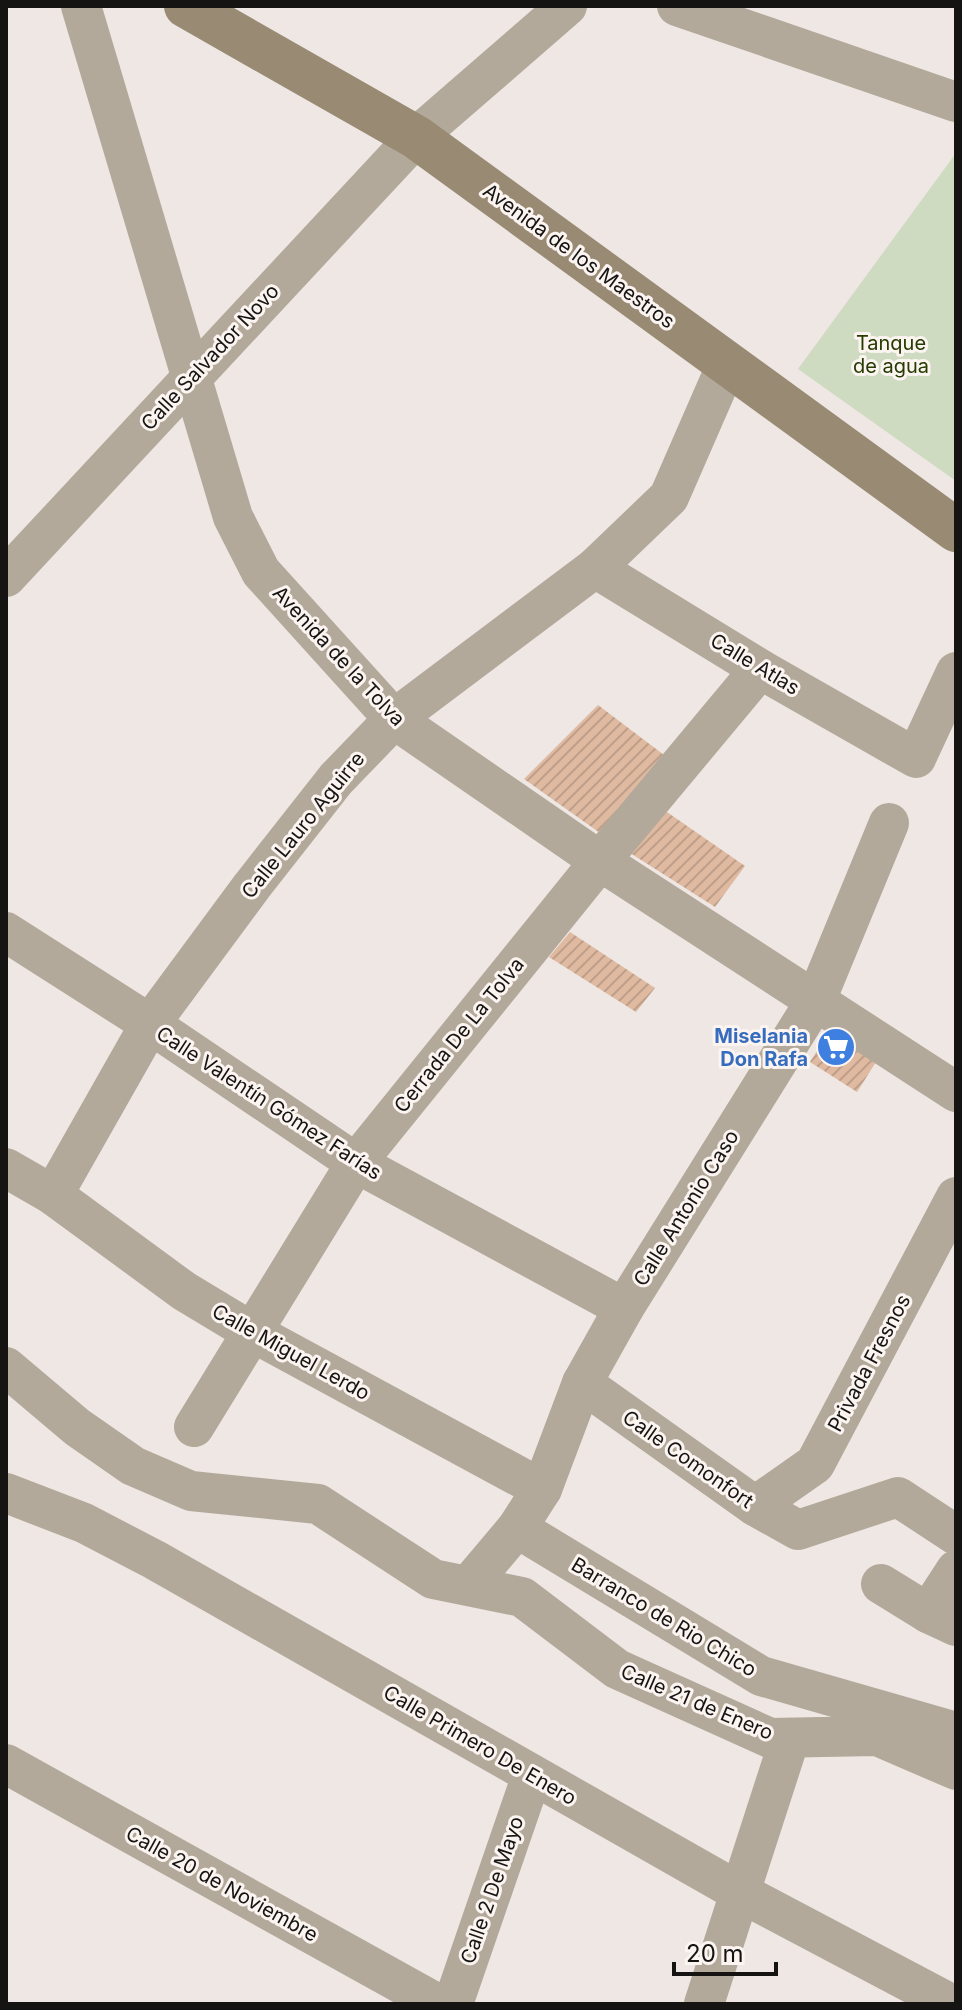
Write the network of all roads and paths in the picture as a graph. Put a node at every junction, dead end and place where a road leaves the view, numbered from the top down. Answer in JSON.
{"nodes":[{"id":1,"x":81,"y":6,"type":"edge"},
{"id":2,"x":186,"y":6,"type":"edge"},
{"id":3,"x":567,"y":6,"type":"edge"},
{"id":4,"x":677,"y":6,"type":"edge"},
{"id":5,"x":956,"y":102,"type":"edge"},
{"id":6,"x":416,"y":137,"type":"junction"},
{"id":7,"x":727,"y":364,"type":"junction"},
{"id":8,"x":192,"y":376,"type":"junction"},
{"id":9,"x":956,"y":530,"type":"edge"},
{"id":10,"x":595,"y":568,"type":"junction"},
{"id":11,"x":8,"y":572,"type":"edge"},
{"id":12,"x":760,"y":669,"type":"junction"},
{"id":13,"x":956,"y":672,"type":"edge"},
{"id":14,"x":394,"y":719,"type":"junction"},
{"id":15,"x":889,"y":823,"type":"dead end"},
{"id":16,"x":600,"y":861,"type":"junction"},
{"id":17,"x":6,"y":932,"type":"edge"},
{"id":18,"x":816,"y":1000,"type":"junction"},
{"id":19,"x":150,"y":1024,"type":"junction"},
{"id":20,"x":956,"y":1092,"type":"edge"},
{"id":21,"x":356,"y":1163,"type":"junction"},
{"id":22,"x":6,"y":1168,"type":"edge"},
{"id":23,"x":53,"y":1195,"type":"junction"},
{"id":24,"x":956,"y":1197,"type":"edge"},
{"id":25,"x":624,"y":1308,"type":"junction"},
{"id":26,"x":252,"y":1332,"type":"junction"},
{"id":27,"x":6,"y":1367,"type":"edge"},
{"id":28,"x":582,"y":1383,"type":"junction"},
{"id":29,"x":542,"y":1489,"type":"junction"},
{"id":30,"x":191,"y":1491,"type":"junction"},
{"id":31,"x":6,"y":1493,"type":"edge"},
{"id":32,"x":755,"y":1506,"type":"junction"},
{"id":33,"x":956,"y":1535,"type":"edge"},
{"id":34,"x":508,"y":1538,"type":"junction"},
{"id":35,"x":956,"y":1570,"type":"edge"},
{"id":36,"x":881,"y":1584,"type":"dead end"},
{"id":37,"x":469,"y":1585,"type":"junction"},
{"id":38,"x":942,"y":1620,"type":"edge"},
{"id":39,"x":956,"y":1732,"type":"edge"},
{"id":40,"x":790,"y":1738,"type":"junction"},
{"id":41,"x":6,"y":1764,"type":"edge"},
{"id":42,"x":956,"y":1770,"type":"edge"},
{"id":43,"x":532,"y":1775,"type":"junction"},
{"id":44,"x":741,"y":1893,"type":"junction"},
{"id":45,"x":438,"y":2004,"type":"edge"},
{"id":46,"x":453,"y":2004,"type":"edge"},
{"id":47,"x":704,"y":2004,"type":"edge"},
{"id":48,"x":951,"y":2004,"type":"edge"}],
"edges":[{"from":1,"to":8,"type":"street","name":"Avenida de la Tolva"},
{"from":2,"to":6,"type":"main road","name":"Avenida de los Maestros"},
{"from":3,"to":6,"type":"street","name":"Calle Salvador Novo"},
{"from":4,"to":5,"type":"street"},
{"from":6,"to":7,"type":"main road","name":"Avenida de los Maestros"},
{"from":6,"to":8,"type":"street","name":"Calle Salvador Novo"},
{"from":7,"to":9,"type":"main road","name":"Avenida de los Maestros"},
{"from":7,"to":10,"type":"street","name":"Calle Lauro Aguirre"},
{"from":8,"to":11,"type":"street","name":"Calle Salvador Novo"},
{"from":8,"to":14,"type":"street","name":"Avenida de la Tolva"},
{"from":10,"to":12,"type":"street","name":"Calle Atlas"},
{"from":10,"to":14,"type":"street","name":"Calle Lauro Aguirre"},
{"from":12,"to":13,"type":"street","name":"Calle Atlas"},
{"from":12,"to":16,"type":"street","name":"Cerrada De La Tolva"},
{"from":14,"to":16,"type":"street","name":"Avenida de la Tolva"},
{"from":14,"to":19,"type":"street","name":"Calle Lauro Aguirre"},
{"from":15,"to":18,"type":"street","name":"Calle Antonio Caso"},
{"from":16,"to":18,"type":"street","name":"Avenida de la Tolva"},
{"from":16,"to":21,"type":"street","name":"Cerrada De La Tolva"},
{"from":17,"to":19,"type":"street","name":"Calle Valentín Gómez Farías"},
{"from":18,"to":20,"type":"street","name":"Avenida de la Tolva"},
{"from":18,"to":25,"type":"street","name":"Calle Antonio Caso"},
{"from":19,"to":21,"type":"street","name":"Calle Valentín Gómez Farías"},
{"from":19,"to":23,"type":"street","name":"Calle Lauro Aguirre"},
{"from":21,"to":25,"type":"street","name":"Calle Valentín Gómez Farías"},
{"from":21,"to":26,"type":"street","name":"Cerrada De La Tolva"},
{"from":22,"to":23,"type":"street","name":"Calle Miguel Lerdo"},
{"from":23,"to":26,"type":"street","name":"Calle Miguel Lerdo"},
{"from":24,"to":32,"type":"street","name":"Privada Fresnos"},
{"from":25,"to":28,"type":"street","name":"Calle Antonio Caso"},
{"from":26,"to":29,"type":"street","name":"Calle Miguel Lerdo"},
{"from":26,"to":30,"type":"street","name":"Cerrada De La Tolva"},
{"from":27,"to":30,"type":"street"},
{"from":28,"to":29,"type":"street","name":"Calle Antonio Caso"},
{"from":28,"to":32,"type":"street","name":"Calle Comonfort"},
{"from":29,"to":34,"type":"street","name":"Calle Antonio Caso"},
{"from":30,"to":37,"type":"street","name":"Calle 21 de Enero"},
{"from":31,"to":43,"type":"street","name":"Calle Primero De Enero"},
{"from":32,"to":33,"type":"street","name":"Calle Comonfort"},
{"from":34,"to":37,"type":"street","name":"Calle Antonio Caso"},
{"from":34,"to":39,"type":"street","name":"Barranco de Rio Chico"},
{"from":35,"to":38,"type":"street"},
{"from":36,"to":38,"type":"street"},
{"from":37,"to":40,"type":"street","name":"Calle 21 de Enero"},
{"from":40,"to":42,"type":"street","name":"Calle 21 de Enero"},
{"from":40,"to":44,"type":"street"},
{"from":41,"to":45,"type":"street","name":"Calle 20 de Noviembre"},
{"from":43,"to":44,"type":"street","name":"Calle Primero De Enero"},
{"from":43,"to":46,"type":"street","name":"Calle 2 De Mayo"},
{"from":44,"to":47,"type":"street"},
{"from":44,"to":48,"type":"street","name":"Calle Primero De Enero"}]}
